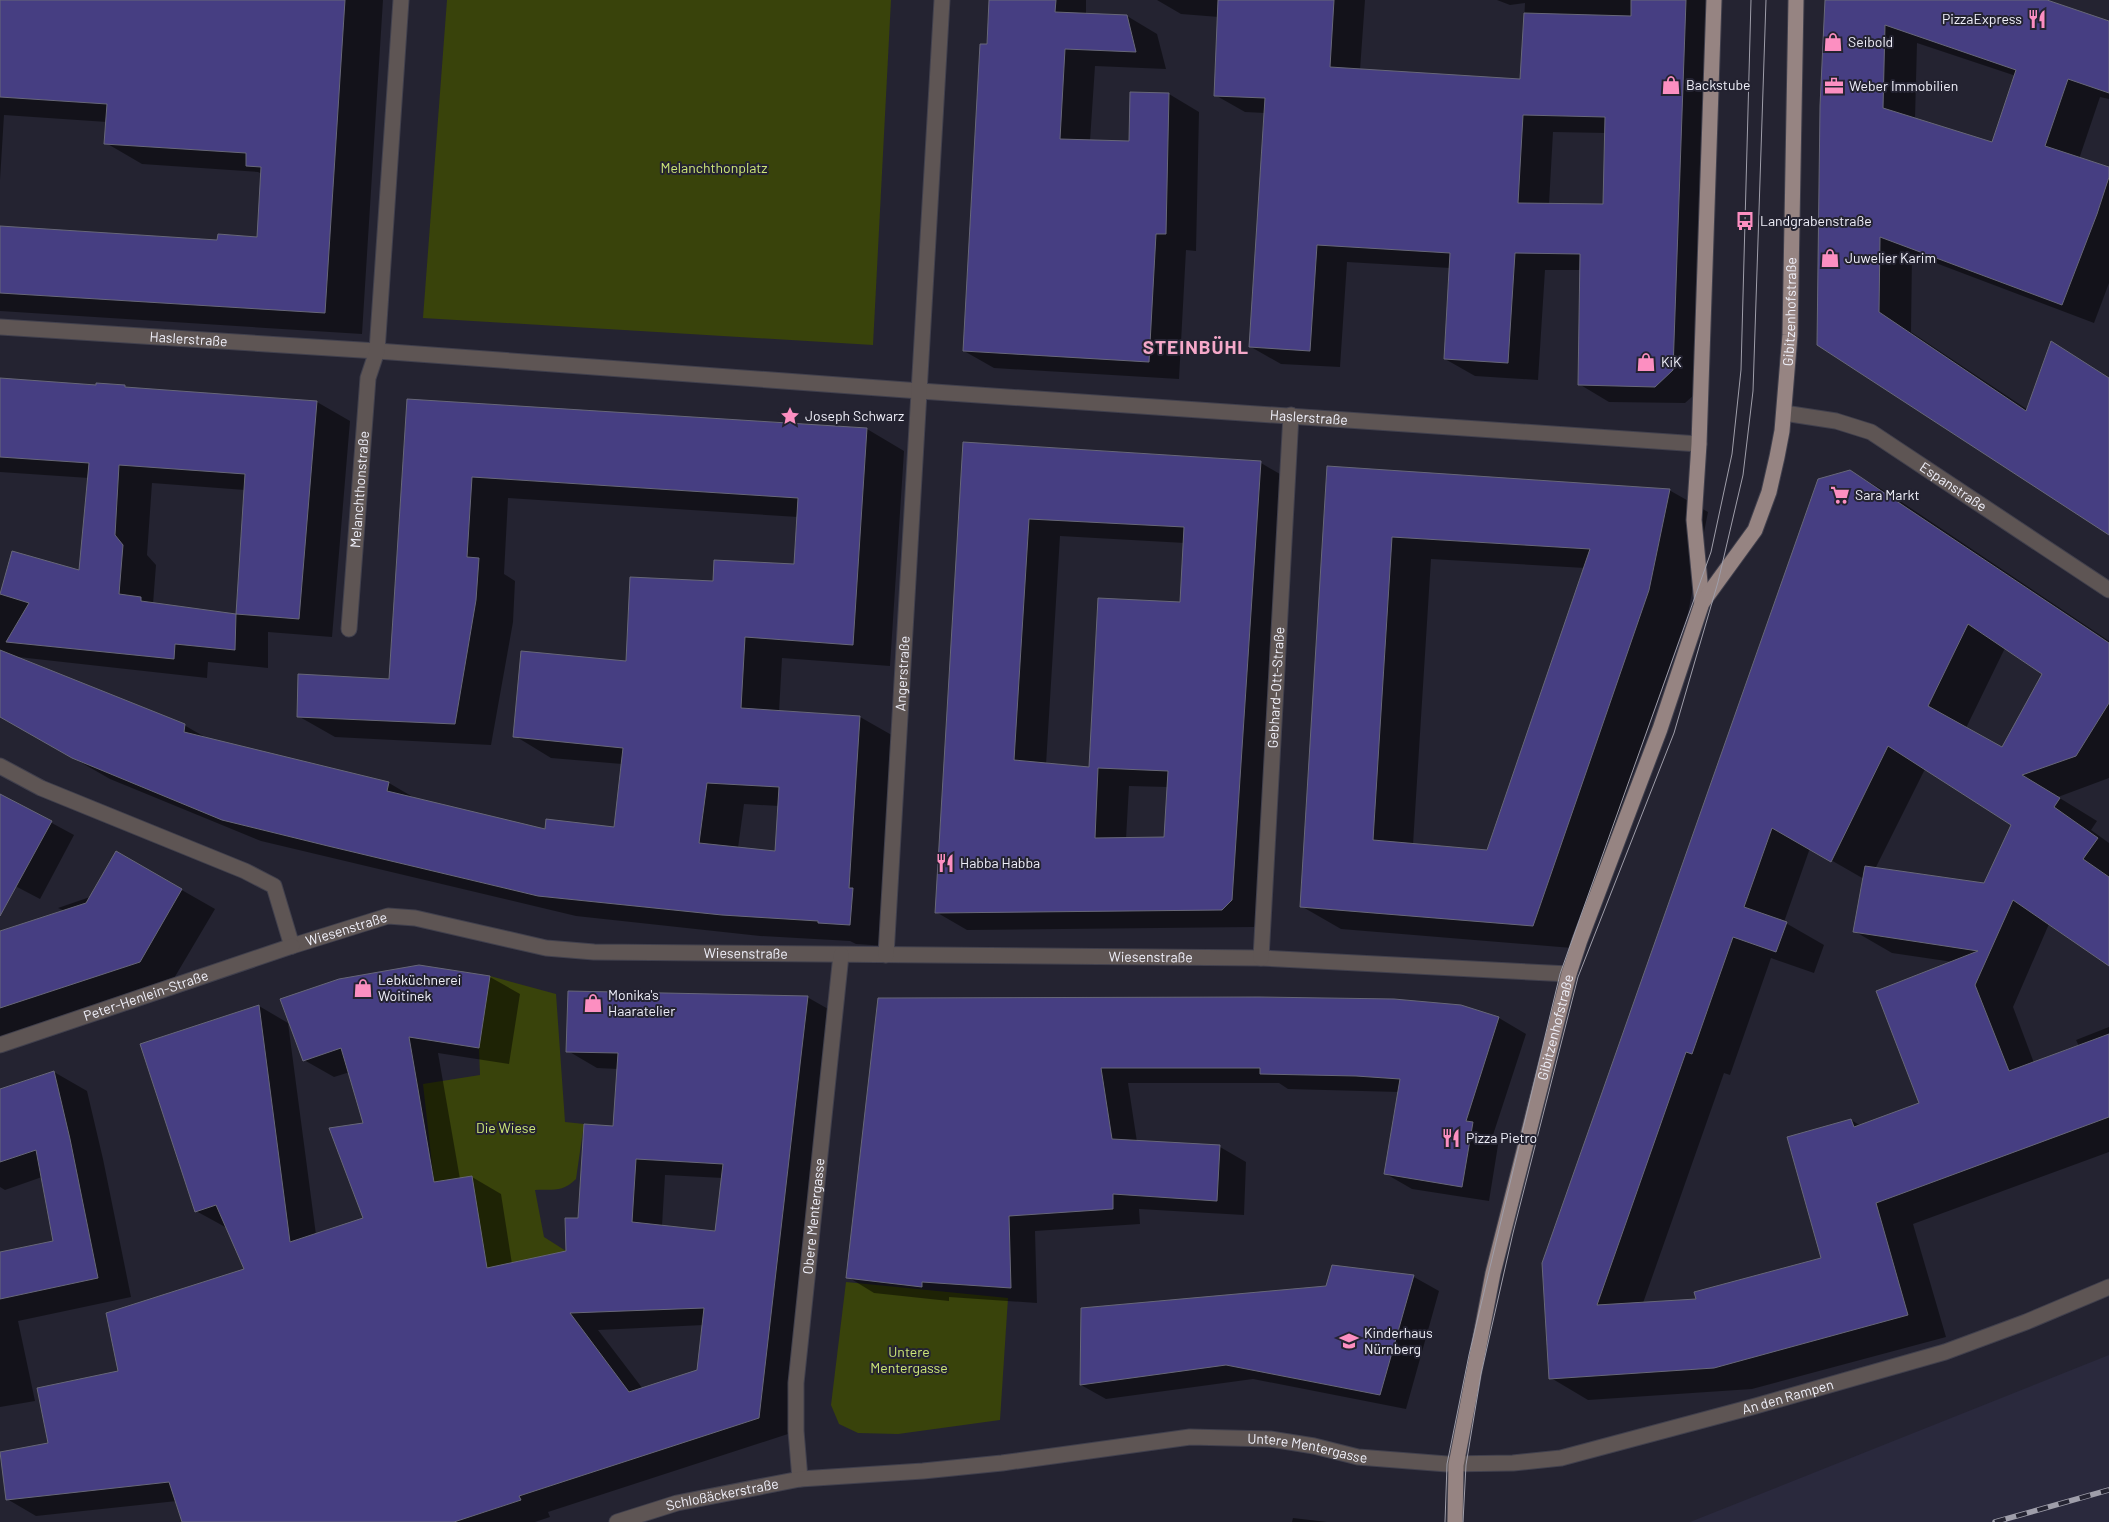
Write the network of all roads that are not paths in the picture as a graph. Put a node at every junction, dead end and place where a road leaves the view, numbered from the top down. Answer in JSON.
{"nodes":[{"id":1,"x":401,"y":0,"type":"edge"},
{"id":2,"x":942,"y":0,"type":"edge"},
{"id":3,"x":1714,"y":0,"type":"edge"},
{"id":4,"x":1796,"y":0,"type":"edge"},
{"id":5,"x":0,"y":327,"type":"edge"},
{"id":6,"x":377,"y":351,"type":"junction"},
{"id":7,"x":920,"y":391,"type":"junction"},
{"id":8,"x":1784,"y":413,"type":"junction"},
{"id":9,"x":1291,"y":415,"type":"junction"},
{"id":10,"x":1699,"y":444,"type":"junction"},
{"id":11,"x":2109,"y":590,"type":"edge"},
{"id":12,"x":1702,"y":603,"type":"junction"},
{"id":13,"x":349,"y":630,"type":"dead end"},
{"id":14,"x":0,"y":766,"type":"edge"},
{"id":15,"x":292,"y":946,"type":"junction"},
{"id":16,"x":841,"y":955,"type":"junction"},
{"id":17,"x":886,"y":955,"type":"junction"},
{"id":18,"x":1261,"y":958,"type":"junction"},
{"id":19,"x":1570,"y":974,"type":"junction"},
{"id":20,"x":0,"y":1045,"type":"edge"},
{"id":21,"x":2109,"y":1287,"type":"edge"},
{"id":22,"x":1456,"y":1464,"type":"junction"},
{"id":23,"x":800,"y":1479,"type":"junction"},
{"id":24,"x":617,"y":1522,"type":"edge"},
{"id":25,"x":1455,"y":1522,"type":"edge"}],
"edges":[{"from":1,"to":6,"type":"street"},
{"from":2,"to":7,"type":"street"},
{"from":3,"to":10,"type":"main road","name":"Gibitzenhofstraße"},
{"from":4,"to":8,"type":"main road","name":"Gibitzenhofstraße"},
{"from":5,"to":6,"type":"street","name":"Haslerstraße"},
{"from":6,"to":7,"type":"street"},
{"from":6,"to":13,"type":"street","name":"Melanchthonstraße"},
{"from":7,"to":9,"type":"street","name":"Haslerstraße"},
{"from":7,"to":17,"type":"street","name":"Angerstraße"},
{"from":8,"to":11,"type":"street","name":"Espanstraße"},
{"from":8,"to":12,"type":"main road","name":"Gibitzenhofstraße"},
{"from":9,"to":10,"type":"street","name":"Haslerstraße"},
{"from":9,"to":18,"type":"street","name":"Gebhard-Ott-Straße"},
{"from":10,"to":12,"type":"main road","name":"Gibitzenhofstraße"},
{"from":12,"to":19,"type":"main road","name":"Gibitzenhofstraße"},
{"from":14,"to":15,"type":"street","name":"Wiesenstraße"},
{"from":15,"to":16,"type":"street","name":"Wiesenstraße"},
{"from":15,"to":20,"type":"street","name":"Peter-Henlein-Straße"},
{"from":16,"to":17,"type":"street","name":"Wiesenstraße"},
{"from":16,"to":23,"type":"street","name":"Obere Mentergasse"},
{"from":17,"to":18,"type":"street","name":"Wiesenstraße"},
{"from":18,"to":19,"type":"street","name":"Wiesenstraße"},
{"from":19,"to":22,"type":"main road","name":"Gibitzenhofstraße"},
{"from":21,"to":22,"type":"street","name":"An den Rampen"},
{"from":22,"to":23,"type":"street","name":"Untere Mentergasse"},
{"from":22,"to":25,"type":"main road","name":"Gibitzenhofstraße"},
{"from":23,"to":24,"type":"street","name":"Schloßäckerstraße"}]}
